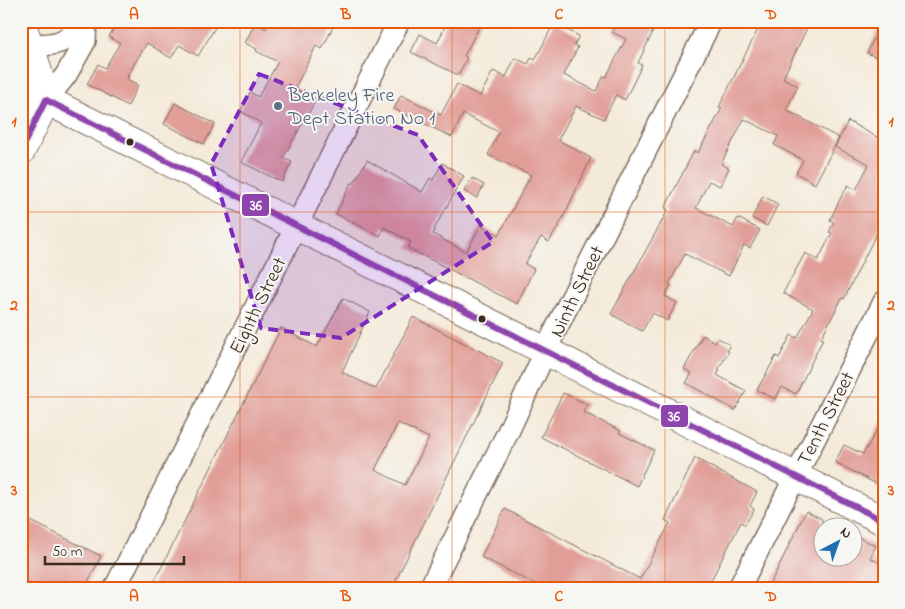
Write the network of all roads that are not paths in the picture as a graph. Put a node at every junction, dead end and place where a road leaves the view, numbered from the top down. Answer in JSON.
{"nodes":[{"id":1,"x":85,"y":21,"type":"edge"},
{"id":2,"x":399,"y":21,"type":"edge"},
{"id":3,"x":711,"y":21,"type":"edge"},
{"id":4,"x":25,"y":34,"type":"edge"},
{"id":5,"x":21,"y":88,"type":"edge"},
{"id":6,"x":46,"y":100,"type":"junction"},
{"id":7,"x":21,"y":151,"type":"edge"},
{"id":8,"x":296,"y":226,"type":"junction"},
{"id":9,"x":884,"y":302,"type":"edge"},
{"id":10,"x":546,"y":353,"type":"junction"},
{"id":11,"x":795,"y":477,"type":"junction"},
{"id":12,"x":884,"y":522,"type":"edge"},
{"id":13,"x":114,"y":588,"type":"edge"},
{"id":14,"x":430,"y":588,"type":"edge"},
{"id":15,"x":739,"y":588,"type":"edge"}],
"edges":[{"from":1,"to":4,"type":"street"},
{"from":1,"to":6,"type":"street"},
{"from":2,"to":8,"type":"street","name":"Eighth Street"},
{"from":3,"to":10,"type":"street","name":"Ninth Street"},
{"from":4,"to":6,"type":"street"},
{"from":5,"to":6,"type":"street"},
{"from":6,"to":7,"type":"street"},
{"from":6,"to":8,"type":"street"},
{"from":8,"to":10,"type":"street"},
{"from":8,"to":13,"type":"street","name":"Eighth Street"},
{"from":9,"to":11,"type":"street","name":"Tenth Street"},
{"from":10,"to":11,"type":"street"},
{"from":10,"to":14,"type":"street","name":"Ninth Street"},
{"from":11,"to":12,"type":"street"},
{"from":11,"to":15,"type":"street","name":"Tenth Street"}]}
